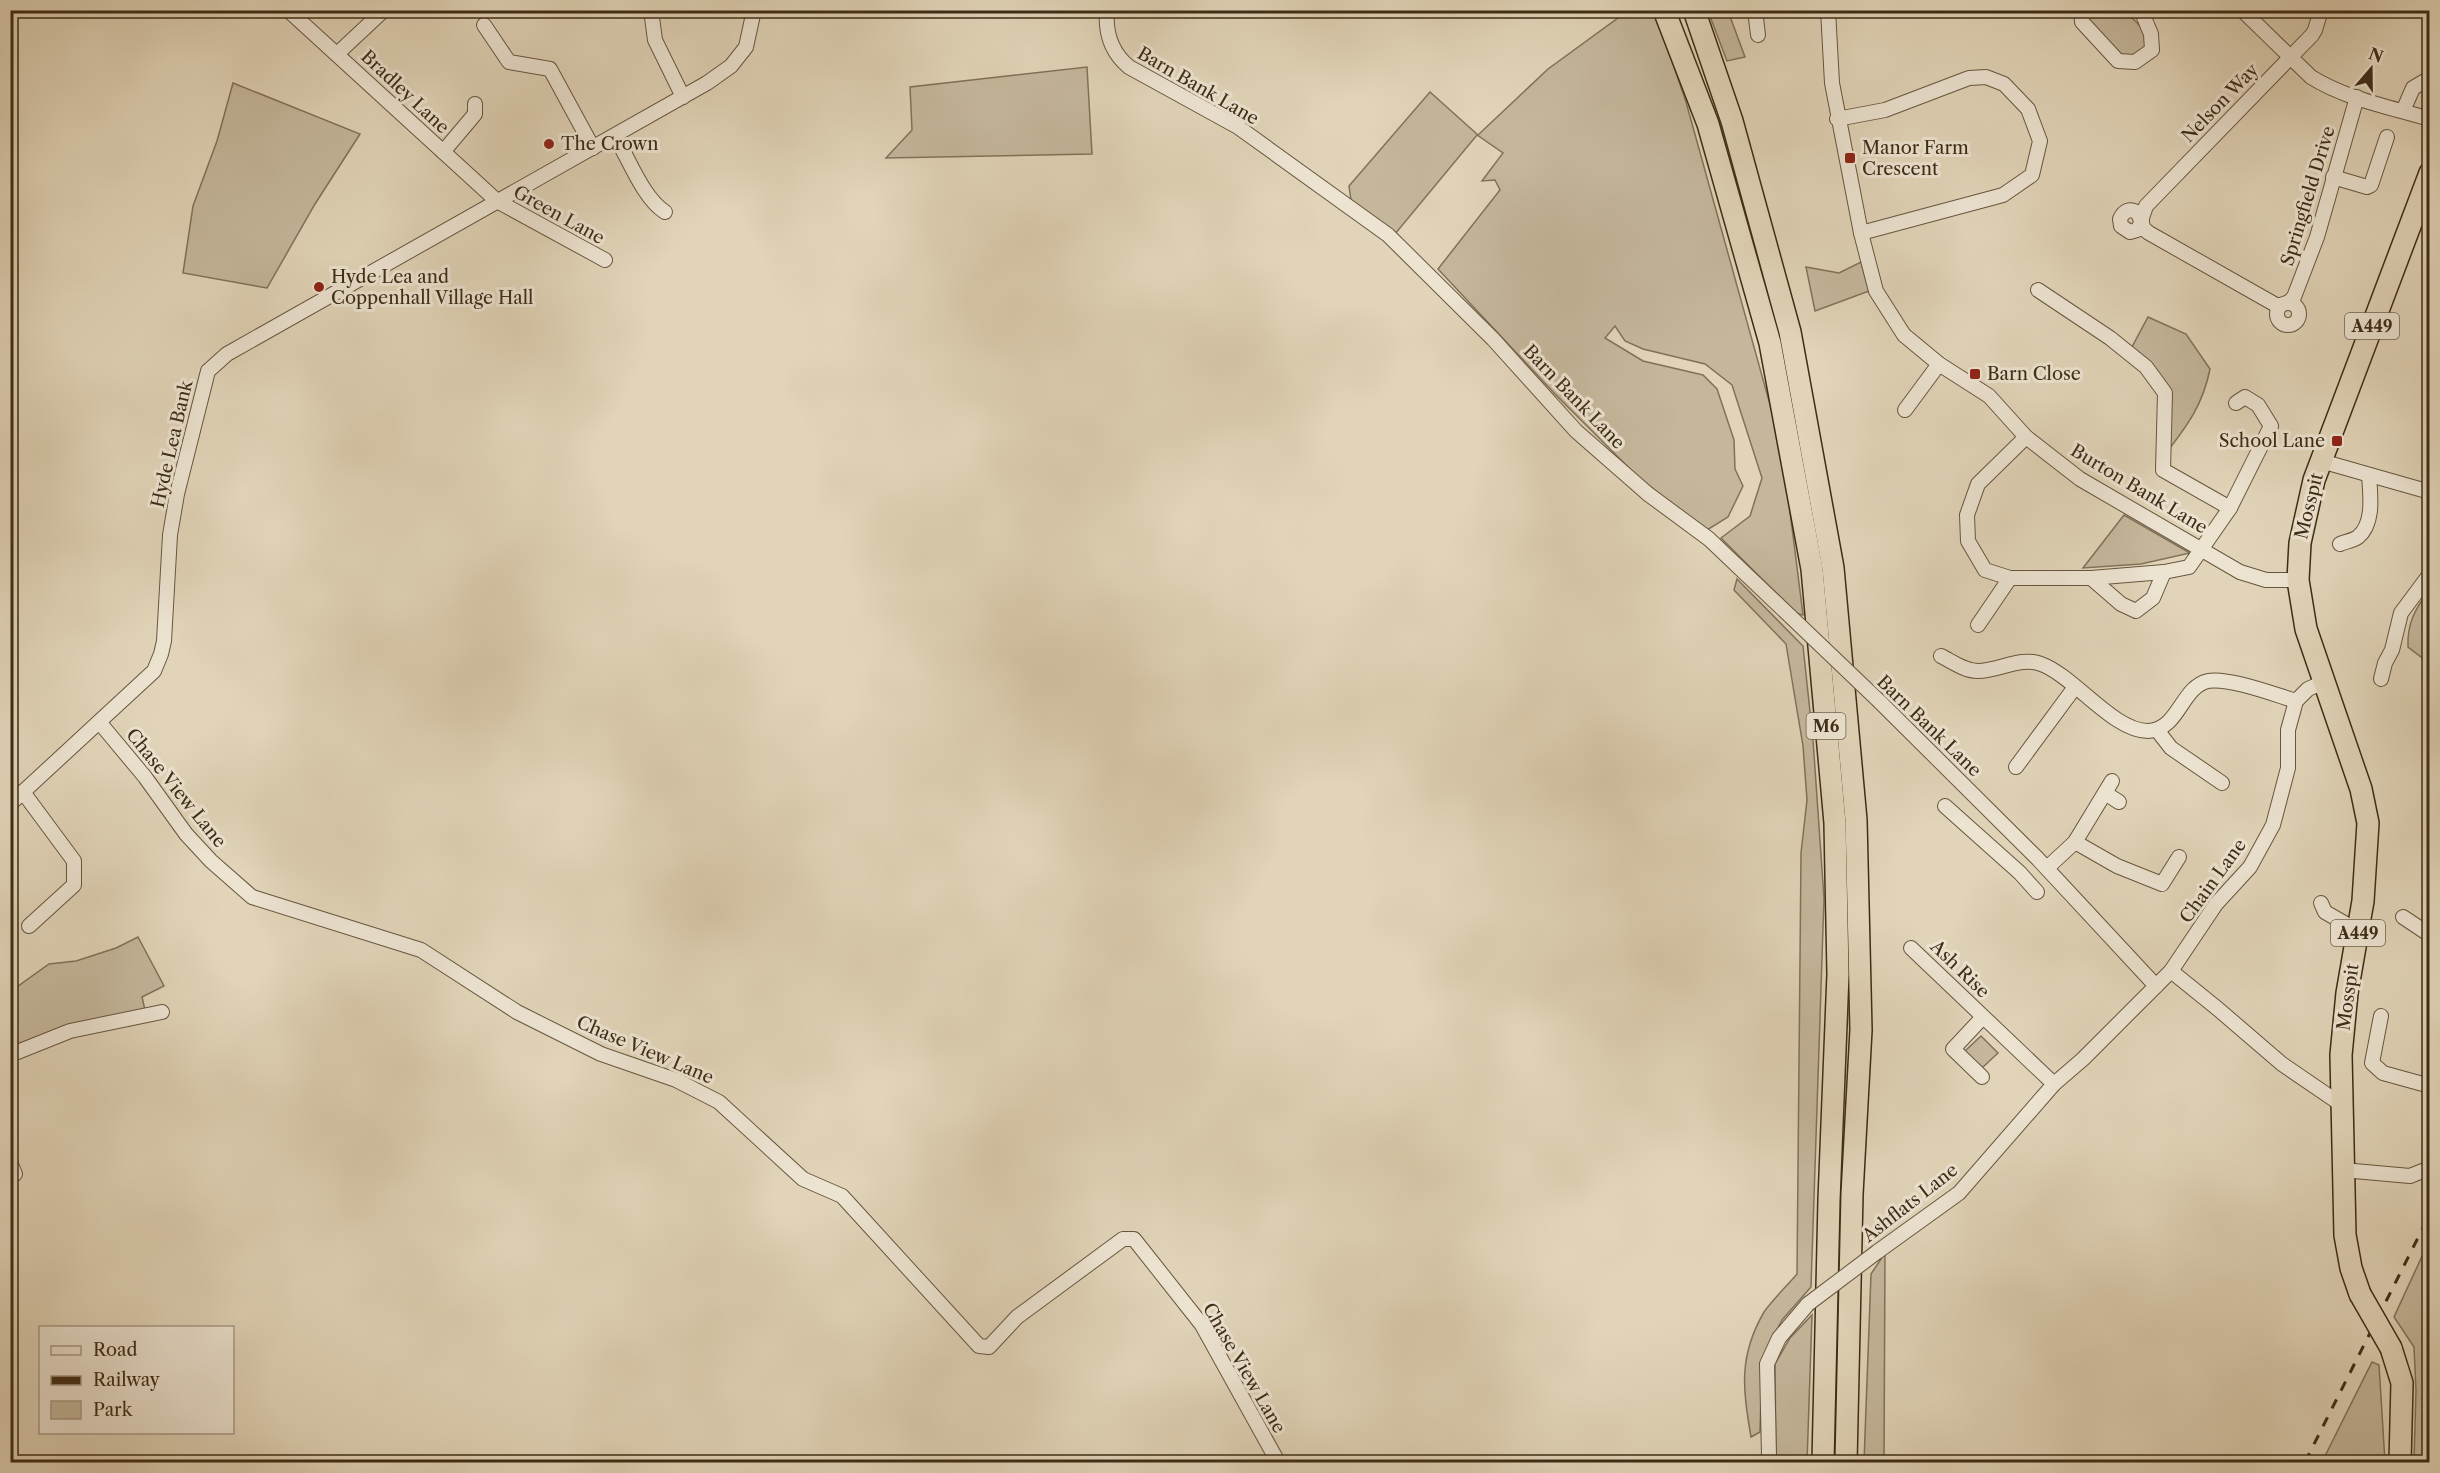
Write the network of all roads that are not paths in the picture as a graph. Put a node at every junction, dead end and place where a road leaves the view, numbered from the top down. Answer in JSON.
{"nodes":[{"id":1,"x":288,"y":10,"type":"edge"},
{"id":2,"x":384,"y":10,"type":"edge"},
{"id":3,"x":651,"y":10,"type":"edge"},
{"id":4,"x":754,"y":10,"type":"edge"},
{"id":5,"x":1107,"y":10,"type":"edge"},
{"id":6,"x":1665,"y":10,"type":"edge"},
{"id":7,"x":1694,"y":10,"type":"edge"},
{"id":8,"x":1755,"y":10,"type":"edge"},
{"id":9,"x":1828,"y":10,"type":"edge"},
{"id":10,"x":2080,"y":10,"type":"edge"},
{"id":11,"x":2141,"y":10,"type":"edge"},
{"id":12,"x":2242,"y":10,"type":"edge"},
{"id":13,"x":2321,"y":10,"type":"edge"},
{"id":14,"x":484,"y":25,"type":"dead end"},
{"id":15,"x":1758,"y":35,"type":"dead end"},
{"id":16,"x":337,"y":54,"type":"junction"},
{"id":17,"x":2290,"y":57,"type":"junction"},
{"id":18,"x":2430,"y":78,"type":"edge"},
{"id":19,"x":683,"y":97,"type":"junction"},
{"id":20,"x":2357,"y":97,"type":"junction"},
{"id":21,"x":475,"y":104,"type":"dead end"},
{"id":22,"x":2403,"y":111,"type":"junction"},
{"id":23,"x":1837,"y":119,"type":"junction"},
{"id":24,"x":2430,"y":119,"type":"edge"},
{"id":25,"x":615,"y":136,"type":"junction"},
{"id":26,"x":2387,"y":137,"type":"dead end"},
{"id":27,"x":593,"y":148,"type":"junction"},
{"id":28,"x":443,"y":152,"type":"junction"},
{"id":29,"x":2333,"y":177,"type":"junction"},
{"id":30,"x":2428,"y":186,"type":"edge"},
{"id":31,"x":497,"y":201,"type":"junction"},
{"id":32,"x":665,"y":212,"type":"dead end"},
{"id":33,"x":2142,"y":220,"type":"joint"},
{"id":34,"x":1861,"y":233,"type":"junction"},
{"id":35,"x":604,"y":260,"type":"dead end"},
{"id":36,"x":2038,"y":290,"type":"dead end"},
{"id":37,"x":1939,"y":363,"type":"junction"},
{"id":38,"x":2236,"y":403,"type":"dead end"},
{"id":39,"x":1905,"y":410,"type":"dead end"},
{"id":40,"x":2025,"y":437,"type":"junction"},
{"id":41,"x":2321,"y":461,"type":"junction"},
{"id":42,"x":2369,"y":475,"type":"junction"},
{"id":43,"x":2430,"y":492,"type":"edge"},
{"id":44,"x":2230,"y":508,"type":"junction"},
{"id":45,"x":2340,"y":544,"type":"dead end"},
{"id":46,"x":2202,"y":548,"type":"junction"},
{"id":47,"x":2164,"y":572,"type":"junction"},
{"id":48,"x":2430,"y":574,"type":"edge"},
{"id":49,"x":2010,"y":578,"type":"junction"},
{"id":50,"x":2091,"y":578,"type":"junction"},
{"id":51,"x":2298,"y":580,"type":"junction"},
{"id":52,"x":1978,"y":625,"type":"dead end"},
{"id":53,"x":1941,"y":656,"type":"dead end"},
{"id":54,"x":2381,"y":679,"type":"dead end"},
{"id":55,"x":2324,"y":682,"type":"junction"},
{"id":56,"x":2075,"y":687,"type":"junction"},
{"id":57,"x":2296,"y":701,"type":"junction"},
{"id":58,"x":100,"y":723,"type":"junction"},
{"id":59,"x":2157,"y":730,"type":"junction"},
{"id":60,"x":2016,"y":767,"type":"dead end"},
{"id":61,"x":2222,"y":783,"type":"dead end"},
{"id":62,"x":23,"y":792,"type":"junction"},
{"id":63,"x":2119,"y":802,"type":"dead end"},
{"id":64,"x":10,"y":804,"type":"edge"},
{"id":65,"x":1945,"y":806,"type":"dead end"},
{"id":66,"x":2075,"y":842,"type":"junction"},
{"id":67,"x":2179,"y":857,"type":"dead end"},
{"id":68,"x":2042,"y":863,"type":"junction"},
{"id":69,"x":2020,"y":873,"type":"junction"},
{"id":70,"x":2037,"y":892,"type":"dead end"},
{"id":71,"x":2321,"y":903,"type":"dead end"},
{"id":72,"x":2403,"y":917,"type":"dead end"},
{"id":73,"x":29,"y":927,"type":"dead end"},
{"id":74,"x":2358,"y":931,"type":"junction"},
{"id":75,"x":2430,"y":935,"type":"edge"},
{"id":76,"x":1911,"y":948,"type":"dead end"},
{"id":77,"x":2171,"y":971,"type":"junction"},
{"id":78,"x":2156,"y":986,"type":"junction"},
{"id":79,"x":162,"y":1012,"type":"dead end"},
{"id":80,"x":2381,"y":1016,"type":"dead end"},
{"id":81,"x":1983,"y":1017,"type":"junction"},
{"id":82,"x":10,"y":1055,"type":"edge"},
{"id":83,"x":1982,"y":1077,"type":"dead end"},
{"id":84,"x":2054,"y":1084,"type":"junction"},
{"id":85,"x":2430,"y":1086,"type":"edge"},
{"id":86,"x":2342,"y":1105,"type":"junction"},
{"id":87,"x":2430,"y":1168,"type":"edge"},
{"id":88,"x":2343,"y":1170,"type":"junction"},
{"id":89,"x":1278,"y":1462,"type":"edge"},
{"id":90,"x":1766,"y":1462,"type":"edge"},
{"id":91,"x":1822,"y":1462,"type":"edge"},
{"id":92,"x":1846,"y":1462,"type":"edge"},
{"id":93,"x":2400,"y":1462,"type":"edge"}],
"edges":[{"from":1,"to":16,"type":"street","name":"Bradley Lane"},
{"from":2,"to":16,"type":"street"},
{"from":3,"to":19,"type":"street"},
{"from":4,"to":19,"type":"street","name":"Hyde Lea Bank"},
{"from":5,"to":68,"type":"street","name":"Barn Bank Lane","bridge":true},
{"from":6,"to":91,"type":"highway","number":"M6"},
{"from":7,"to":92,"type":"highway","number":"M6"},
{"from":8,"to":15,"type":"street"},
{"from":9,"to":23,"type":"street","name":"Burton Bank Lane"},
{"from":10,"to":11,"type":"street"},
{"from":12,"to":17,"type":"street"},
{"from":13,"to":17,"type":"street","name":"Nelson Way"},
{"from":14,"to":27,"type":"street"},
{"from":16,"to":28,"type":"street","name":"Bradley Lane"},
{"from":17,"to":20,"type":"street"},
{"from":17,"to":33,"type":"street","name":"Nelson Way"},
{"from":18,"to":22,"type":"street"},
{"from":19,"to":25,"type":"street","name":"Hyde Lea Bank"},
{"from":20,"to":22,"type":"street"},
{"from":20,"to":29,"type":"street","name":"Springfield Drive"},
{"from":21,"to":28,"type":"street"},
{"from":22,"to":24,"type":"street"},
{"from":23,"to":34,"type":"street","name":"Burton Bank Lane"},
{"from":23,"to":34,"type":"street"},
{"from":25,"to":27,"type":"street","name":"Hyde Lea Bank"},
{"from":25,"to":32,"type":"street"},
{"from":26,"to":29,"type":"street"},
{"from":27,"to":31,"type":"street","name":"Hyde Lea Bank"},
{"from":28,"to":31,"type":"street","name":"Bradley Lane"},
{"from":29,"to":33,"type":"street","name":"Springfield Drive"},
{"from":30,"to":41,"type":"highway","number":"A449"},
{"from":31,"to":35,"type":"street","name":"Green Lane"},
{"from":31,"to":58,"type":"street","name":"Hyde Lea Bank"},
{"from":34,"to":37,"type":"street","name":"Burton Bank Lane"},
{"from":36,"to":44,"type":"street"},
{"from":37,"to":39,"type":"street"},
{"from":37,"to":40,"type":"street","name":"Burton Bank Lane"},
{"from":38,"to":44,"type":"street"},
{"from":40,"to":46,"type":"street","name":"Burton Bank Lane"},
{"from":40,"to":49,"type":"street"},
{"from":41,"to":42,"type":"street"},
{"from":41,"to":51,"type":"highway","name":"Mosspit","number":"A449"},
{"from":42,"to":43,"type":"street"},
{"from":42,"to":45,"type":"street"},
{"from":44,"to":46,"type":"street"},
{"from":46,"to":47,"type":"street"},
{"from":46,"to":51,"type":"street","name":"Burton Bank Lane"},
{"from":47,"to":50,"type":"street"},
{"from":47,"to":50,"type":"street"},
{"from":48,"to":54,"type":"street"},
{"from":49,"to":50,"type":"street"},
{"from":49,"to":52,"type":"street"},
{"from":51,"to":55,"type":"highway","name":"Mosspit","number":"A449"},
{"from":53,"to":56,"type":"street"},
{"from":55,"to":57,"type":"street"},
{"from":55,"to":74,"type":"highway","name":"Mosspit","number":"A449"},
{"from":56,"to":59,"type":"street"},
{"from":56,"to":60,"type":"street"},
{"from":57,"to":59,"type":"street"},
{"from":57,"to":77,"type":"street","name":"Chain Lane"},
{"from":58,"to":62,"type":"street","name":"Hyde Lea Bank"},
{"from":58,"to":89,"type":"street","name":"Chase View Lane"},
{"from":59,"to":61,"type":"street"},
{"from":62,"to":64,"type":"street","name":"Hyde Lea Bank"},
{"from":62,"to":73,"type":"street"},
{"from":63,"to":66,"type":"street"},
{"from":65,"to":69,"type":"street"},
{"from":66,"to":67,"type":"street"},
{"from":66,"to":68,"type":"street"},
{"from":68,"to":69,"type":"street"},
{"from":68,"to":78,"type":"street","name":"Barn Bank Lane"},
{"from":69,"to":70,"type":"street"},
{"from":71,"to":74,"type":"street"},
{"from":72,"to":75,"type":"street"},
{"from":74,"to":86,"type":"highway","name":"Mosspit","number":"A449"},
{"from":76,"to":81,"type":"street","name":"Ash Rise"},
{"from":77,"to":78,"type":"street","name":"Ashflats Lane"},
{"from":77,"to":86,"type":"street"},
{"from":78,"to":84,"type":"street","name":"Ashflats Lane"},
{"from":79,"to":82,"type":"street"},
{"from":80,"to":85,"type":"street"},
{"from":81,"to":83,"type":"street","name":"Ash Rise"},
{"from":81,"to":84,"type":"street","name":"Ash Rise"},
{"from":84,"to":90,"type":"street","name":"Ashflats Lane","bridge":true},
{"from":86,"to":88,"type":"highway","name":"Mosspit","number":"A449"},
{"from":87,"to":88,"type":"street"},
{"from":88,"to":93,"type":"highway","name":"Mosspit","number":"A449","bridge":true}]}
